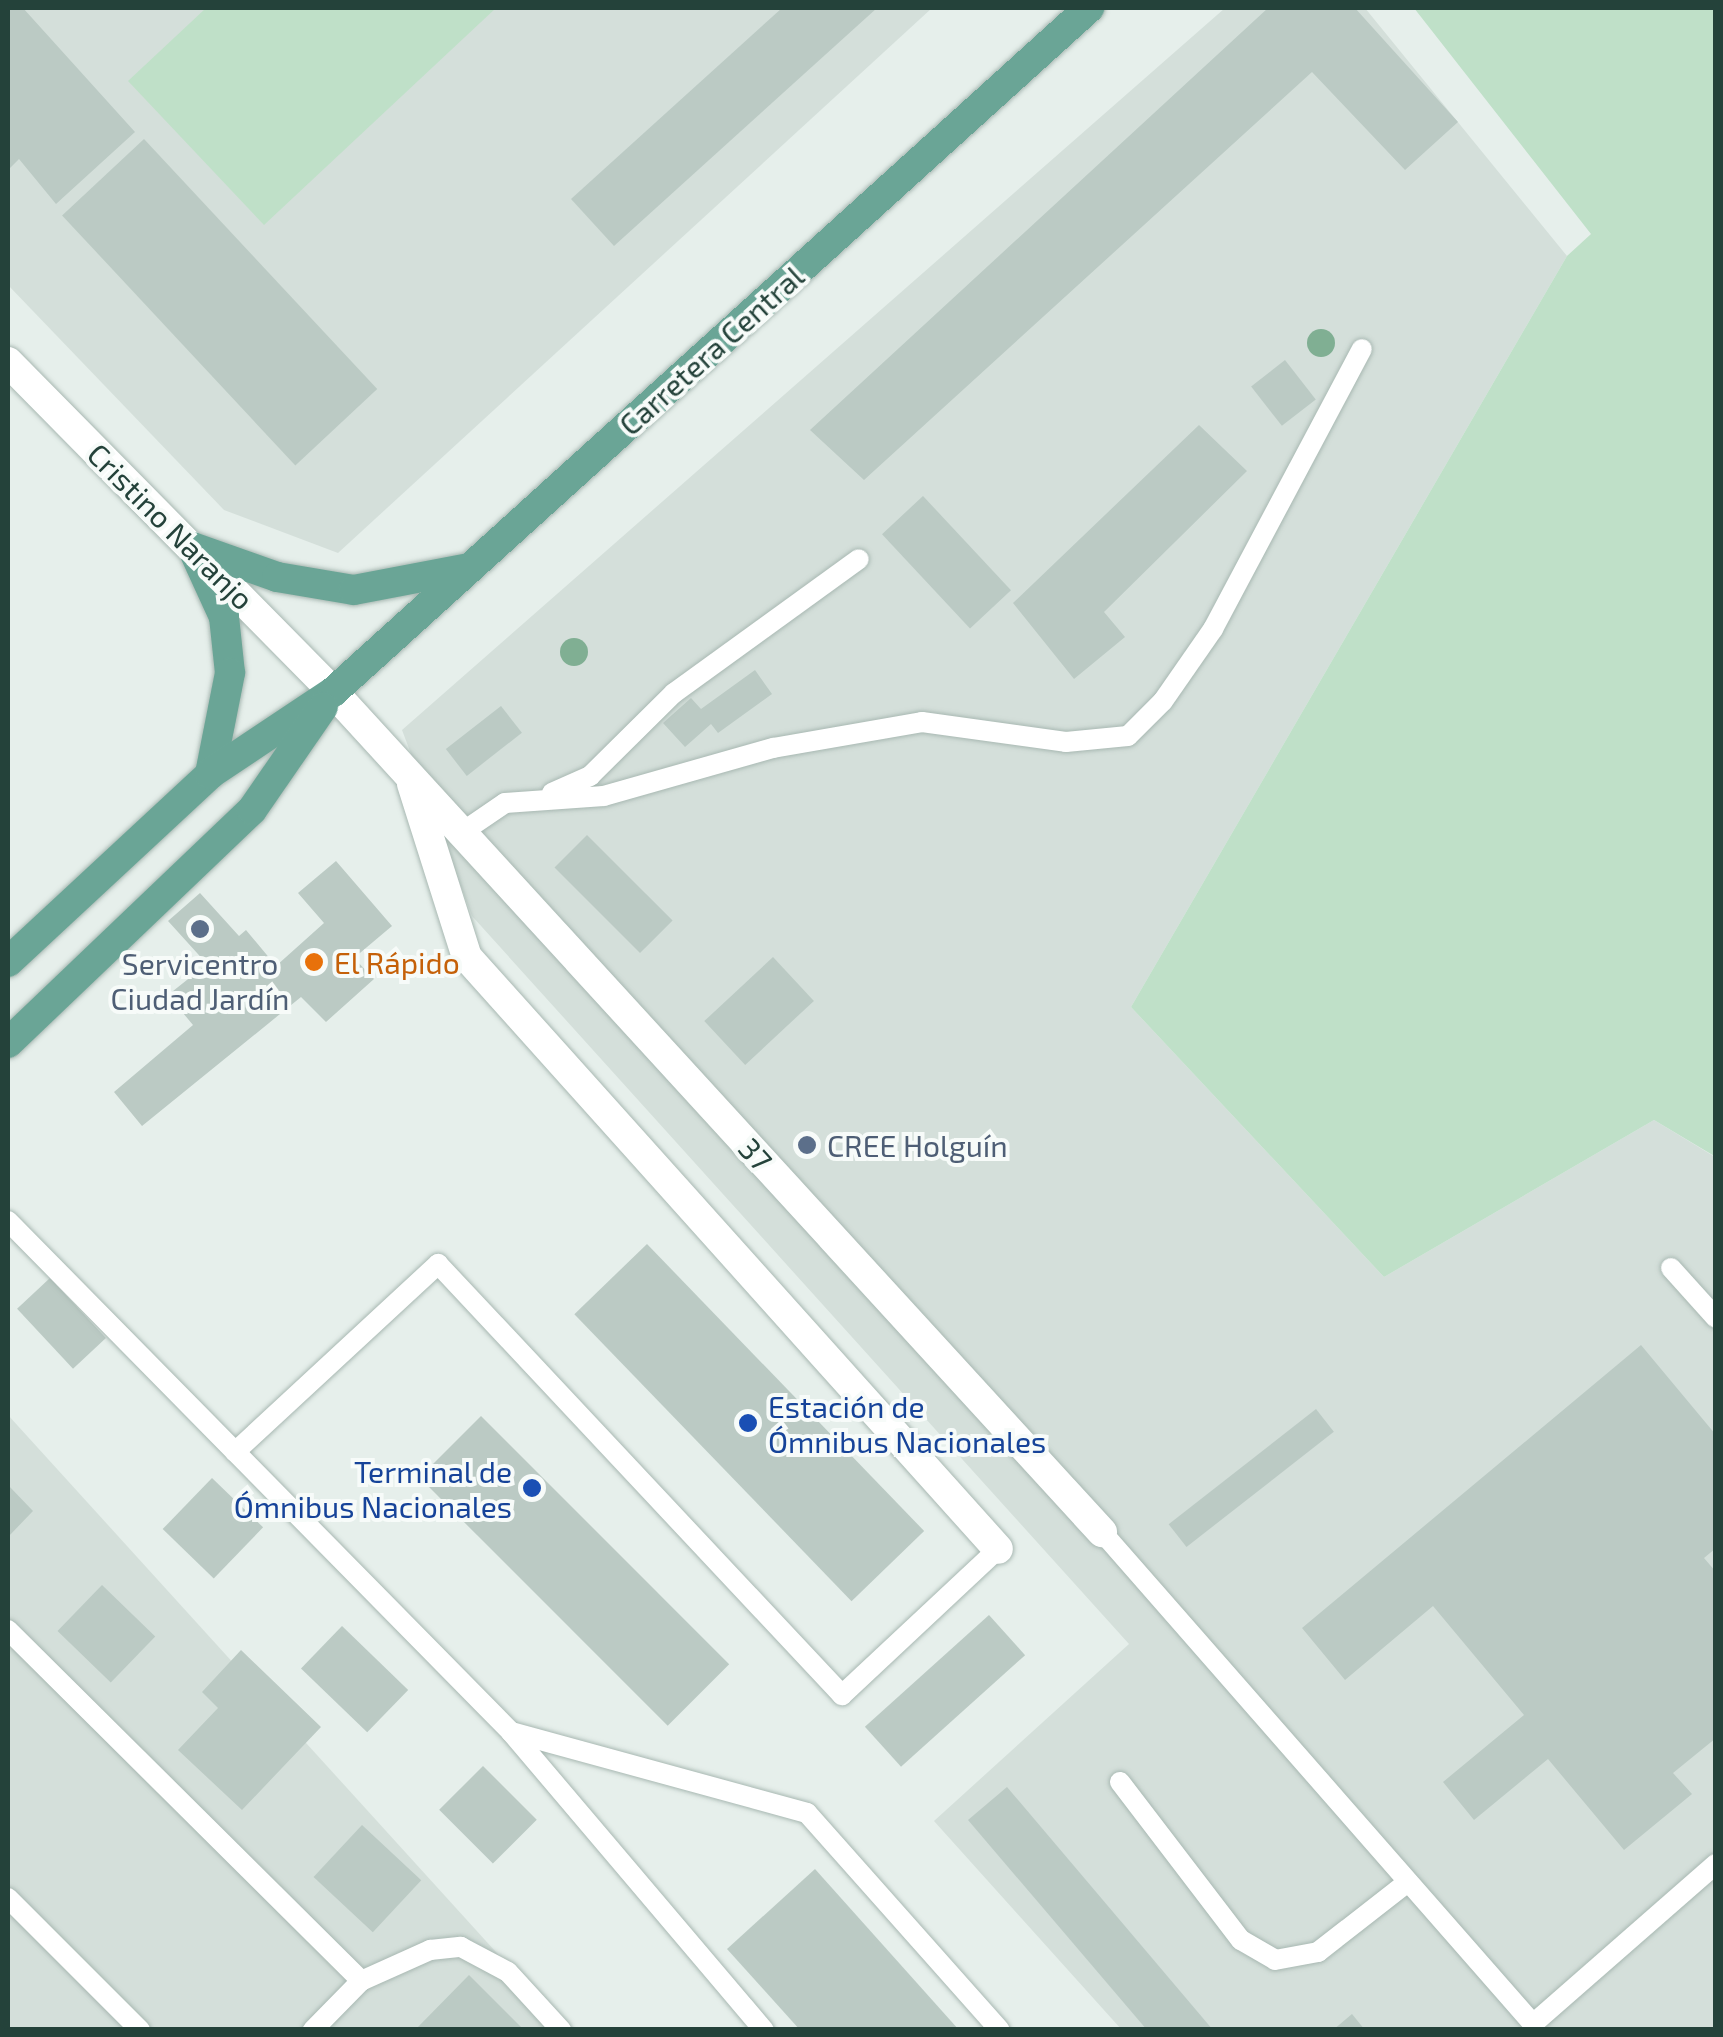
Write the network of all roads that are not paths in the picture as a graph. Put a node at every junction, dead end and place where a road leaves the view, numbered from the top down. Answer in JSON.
{"nodes":[{"id":1,"x":1089,"y":8,"type":"edge"},
{"id":2,"x":1362,"y":349,"type":"dead end"},
{"id":3,"x":8,"y":362,"type":"edge"},
{"id":4,"x":192,"y":546,"type":"junction"},
{"id":5,"x":859,"y":559,"type":"dead end"},
{"id":6,"x":469,"y":568,"type":"junction"},
{"id":7,"x":333,"y":692,"type":"junction"},
{"id":8,"x":210,"y":774,"type":"junction"},
{"id":9,"x":410,"y":776,"type":"junction"},
{"id":10,"x":547,"y":796,"type":"junction"},
{"id":11,"x":462,"y":833,"type":"junction"},
{"id":12,"x":8,"y":962,"type":"edge"},
{"id":13,"x":8,"y":1043,"type":"edge"},
{"id":14,"x":8,"y":1221,"type":"edge"},
{"id":15,"x":1671,"y":1268,"type":"dead end"},
{"id":16,"x":1716,"y":1318,"type":"edge"},
{"id":17,"x":235,"y":1452,"type":"junction"},
{"id":18,"x":1102,"y":1532,"type":"joint"},
{"id":19,"x":998,"y":1550,"type":"joint"},
{"id":20,"x":8,"y":1630,"type":"edge"},
{"id":21,"x":510,"y":1732,"type":"junction"},
{"id":22,"x":1120,"y":1782,"type":"dead end"},
{"id":23,"x":1716,"y":1864,"type":"edge"},
{"id":24,"x":1408,"y":1882,"type":"junction"},
{"id":25,"x":8,"y":1898,"type":"edge"},
{"id":26,"x":362,"y":1981,"type":"junction"},
{"id":27,"x":1530,"y":2027,"type":"edge"},
{"id":28,"x":140,"y":2030,"type":"edge"},
{"id":29,"x":313,"y":2030,"type":"edge"},
{"id":30,"x":561,"y":2030,"type":"edge"},
{"id":31,"x":764,"y":2030,"type":"edge"},
{"id":32,"x":1000,"y":2030,"type":"edge"}],
"edges":[{"from":1,"to":6,"type":"main road","name":"Carretera Central"},
{"from":2,"to":10,"type":"lane"},
{"from":3,"to":4,"type":"street","name":"Cristino Naranjo"},
{"from":4,"to":6,"type":"main road"},
{"from":4,"to":7,"type":"street","name":"Cristino Naranjo"},
{"from":4,"to":8,"type":"main road"},
{"from":5,"to":10,"type":"lane"},
{"from":6,"to":7,"type":"main road","name":"Carretera Central"},
{"from":7,"to":8,"type":"main road","name":"Carretera Central"},
{"from":7,"to":9,"type":"street","name":"37"},
{"from":7,"to":13,"type":"main road","name":"Carretera Central"},
{"from":8,"to":12,"type":"main road","name":"Carretera Central"},
{"from":9,"to":11,"type":"street","name":"37"},
{"from":9,"to":19,"type":"street","name":"37"},
{"from":10,"to":11,"type":"lane"},
{"from":11,"to":18,"type":"street","name":"37"},
{"from":14,"to":17,"type":"lane"},
{"from":15,"to":16,"type":"lane"},
{"from":17,"to":19,"type":"lane"},
{"from":17,"to":21,"type":"lane"},
{"from":18,"to":24,"type":"lane"},
{"from":20,"to":26,"type":"lane"},
{"from":21,"to":31,"type":"lane"},
{"from":21,"to":32,"type":"lane"},
{"from":22,"to":24,"type":"lane"},
{"from":23,"to":27,"type":"lane"},
{"from":24,"to":27,"type":"lane"},
{"from":25,"to":28,"type":"lane"},
{"from":26,"to":29,"type":"lane"},
{"from":26,"to":30,"type":"lane"}]}
